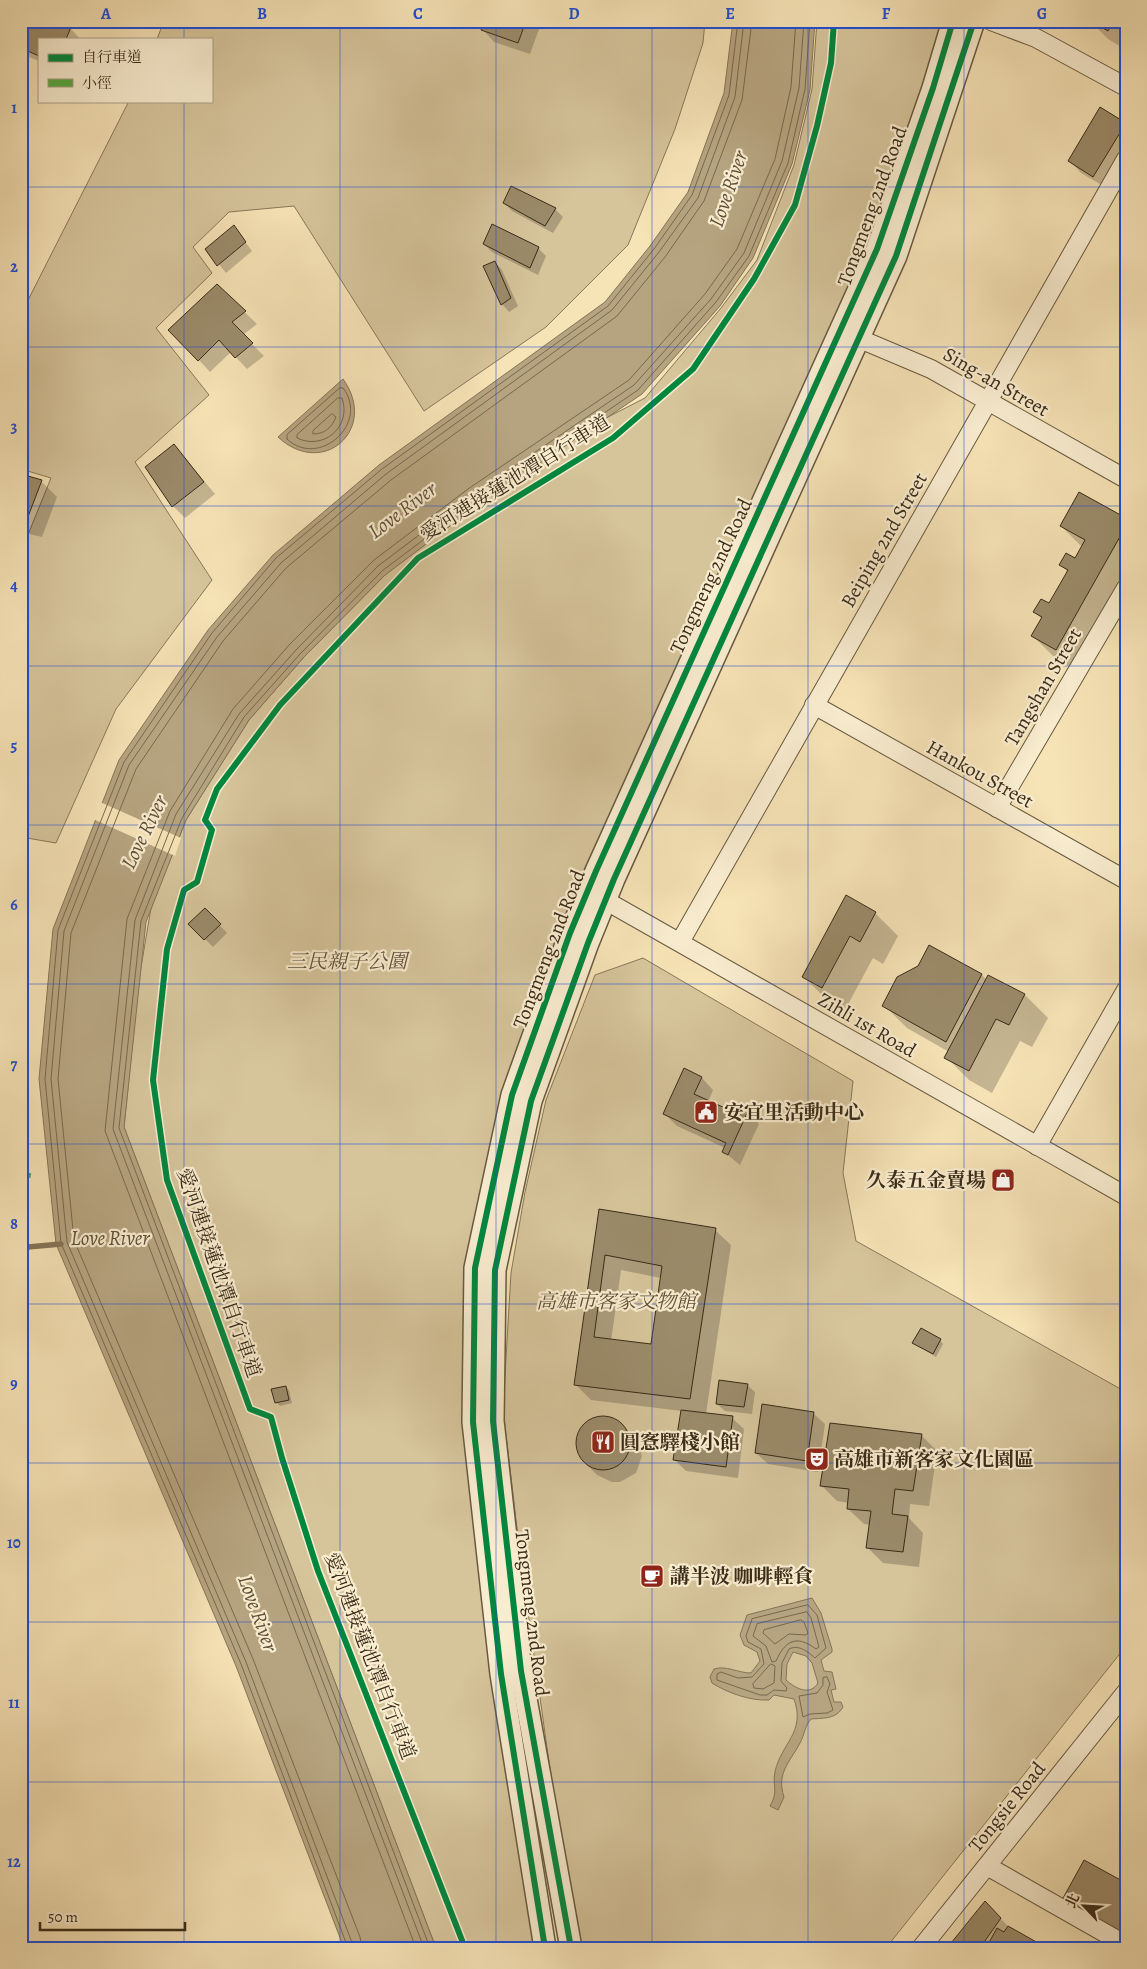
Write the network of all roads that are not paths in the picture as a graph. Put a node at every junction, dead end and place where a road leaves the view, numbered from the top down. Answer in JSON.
{"nodes":[{"id":1,"x":953,"y":21,"type":"edge"},
{"id":2,"x":974,"y":21,"type":"edge"},
{"id":3,"x":991,"y":21,"type":"edge"},
{"id":4,"x":1126,"y":87,"type":"edge"},
{"id":5,"x":1126,"y":159,"type":"edge"},
{"id":6,"x":851,"y":335,"type":"junction"},
{"id":7,"x":987,"y":402,"type":"junction"},
{"id":8,"x":1126,"y":479,"type":"edge"},
{"id":9,"x":1126,"y":588,"type":"edge"},
{"id":10,"x":814,"y":705,"type":"junction"},
{"id":11,"x":997,"y":808,"type":"junction"},
{"id":12,"x":1126,"y":880,"type":"edge"},
{"id":13,"x":596,"y":895,"type":"junction"},
{"id":14,"x":680,"y":942,"type":"junction"},
{"id":15,"x":1126,"y":990,"type":"edge"},
{"id":16,"x":1037,"y":1146,"type":"junction"},
{"id":17,"x":1126,"y":1196,"type":"edge"},
{"id":18,"x":1126,"y":1692,"type":"edge"},
{"id":19,"x":986,"y":1866,"type":"junction"},
{"id":20,"x":1126,"y":1945,"type":"edge"},
{"id":21,"x":545,"y":1948,"type":"edge"},
{"id":22,"x":571,"y":1948,"type":"edge"},
{"id":23,"x":921,"y":1948,"type":"edge"}],
"edges":[{"from":1,"to":6,"type":"street","name":"Tongmeng 2nd Road"},
{"from":2,"to":6,"type":"street","name":"Tongmeng 2nd Road"},
{"from":3,"to":4,"type":"street"},
{"from":5,"to":7,"type":"street","name":"Beiping 2nd Street"},
{"from":6,"to":7,"type":"street","name":"Sing-an Street"},
{"from":6,"to":13,"type":"street","name":"Tongmeng 2nd Road"},
{"from":7,"to":8,"type":"street","name":"Sing-an Street"},
{"from":7,"to":10,"type":"street","name":"Beiping 2nd Street"},
{"from":9,"to":11,"type":"street","name":"Tangshan Street"},
{"from":10,"to":11,"type":"street","name":"Hankou Street"},
{"from":10,"to":14,"type":"street","name":"Beiping 2nd Street"},
{"from":11,"to":12,"type":"street","name":"Hankou Street"},
{"from":13,"to":14,"type":"street","name":"Zihli 1st Road"},
{"from":13,"to":21,"type":"street","name":"Tongmeng 2nd Road"},
{"from":13,"to":22,"type":"street","name":"Tongmeng 2nd Road"},
{"from":14,"to":16,"type":"street","name":"Zihli 1st Road"},
{"from":15,"to":16,"type":"street"},
{"from":16,"to":17,"type":"street","name":"Zihli 1st Road"},
{"from":18,"to":19,"type":"street","name":"Tongsie Road"},
{"from":19,"to":20,"type":"street"},
{"from":19,"to":23,"type":"street","name":"Tongsie Road"}]}
